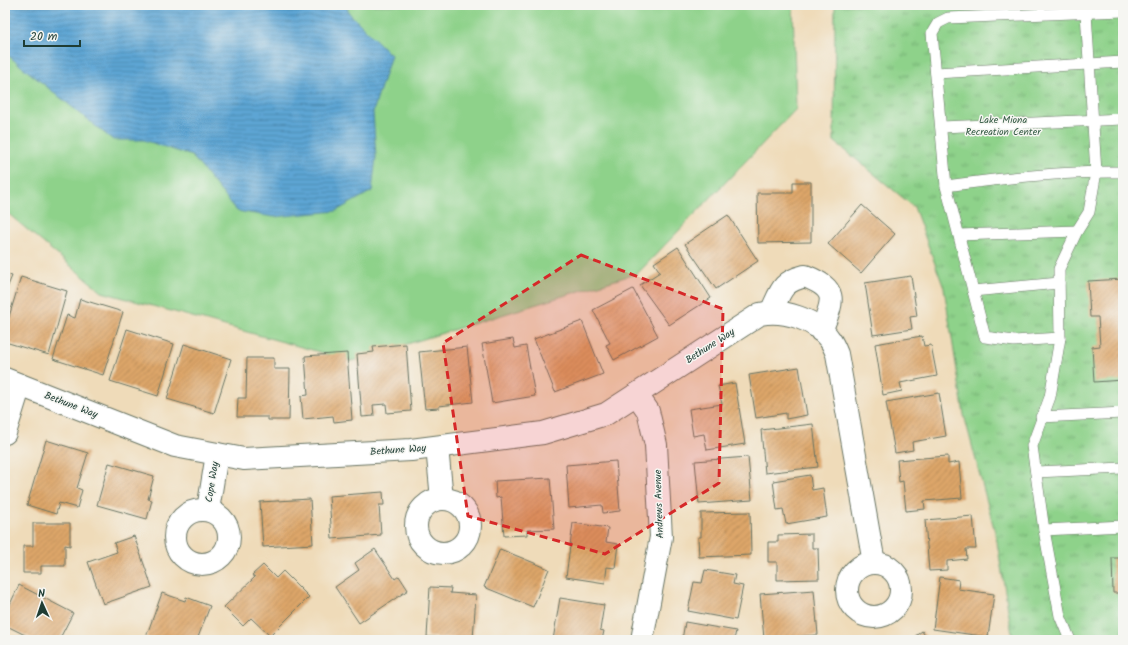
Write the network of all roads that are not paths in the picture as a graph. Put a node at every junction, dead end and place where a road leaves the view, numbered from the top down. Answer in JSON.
{"nodes":[{"id":1,"x":1123,"y":11,"type":"edge"},
{"id":2,"x":1086,"y":13,"type":"junction"},
{"id":3,"x":1123,"y":62,"type":"edge"},
{"id":4,"x":1089,"y":64,"type":"junction"},
{"id":5,"x":936,"y":72,"type":"junction"},
{"id":6,"x":1123,"y":119,"type":"edge"},
{"id":7,"x":1092,"y":120,"type":"junction"},
{"id":8,"x":941,"y":127,"type":"junction"},
{"id":9,"x":1096,"y":172,"type":"junction"},
{"id":10,"x":1123,"y":172,"type":"edge"},
{"id":11,"x":946,"y":186,"type":"junction"},
{"id":12,"x":1077,"y":231,"type":"junction"},
{"id":13,"x":959,"y":235,"type":"junction"},
{"id":14,"x":1058,"y":283,"type":"junction"},
{"id":15,"x":973,"y":291,"type":"junction"},
{"id":16,"x":771,"y":312,"type":"junction"},
{"id":17,"x":821,"y":331,"type":"junction"},
{"id":18,"x":1060,"y":338,"type":"junction"},
{"id":19,"x":12,"y":382,"type":"edge"},
{"id":20,"x":637,"y":395,"type":"junction"},
{"id":21,"x":1123,"y":413,"type":"edge"},
{"id":22,"x":1041,"y":417,"type":"junction"},
{"id":23,"x":5,"y":434,"type":"edge"},
{"id":24,"x":438,"y":447,"type":"junction"},
{"id":25,"x":217,"y":454,"type":"junction"},
{"id":26,"x":1123,"y":468,"type":"edge"},
{"id":27,"x":1036,"y":472,"type":"junction"},
{"id":28,"x":442,"y":499,"type":"dead end"},
{"id":29,"x":208,"y":510,"type":"dead end"},
{"id":30,"x":1123,"y":526,"type":"edge"},
{"id":31,"x":1044,"y":530,"type":"junction"},
{"id":32,"x":874,"y":563,"type":"dead end"},
{"id":33,"x":642,"y":640,"type":"edge"},
{"id":34,"x":1070,"y":640,"type":"edge"}],
"edges":[{"from":1,"to":2,"type":"lane"},
{"from":2,"to":4,"type":"lane"},
{"from":2,"to":5,"type":"lane"},
{"from":3,"to":4,"type":"lane"},
{"from":4,"to":5,"type":"lane"},
{"from":4,"to":7,"type":"lane"},
{"from":5,"to":8,"type":"lane"},
{"from":6,"to":7,"type":"lane"},
{"from":7,"to":8,"type":"lane"},
{"from":7,"to":9,"type":"lane"},
{"from":8,"to":11,"type":"lane"},
{"from":9,"to":10,"type":"lane"},
{"from":9,"to":11,"type":"lane"},
{"from":9,"to":12,"type":"lane"},
{"from":11,"to":13,"type":"lane"},
{"from":12,"to":13,"type":"lane"},
{"from":12,"to":14,"type":"lane"},
{"from":13,"to":15,"type":"lane"},
{"from":14,"to":15,"type":"lane"},
{"from":14,"to":18,"type":"lane"},
{"from":15,"to":18,"type":"lane"},
{"from":16,"to":17,"type":"street","name":"Bethune Way"},
{"from":16,"to":17,"type":"street"},
{"from":16,"to":20,"type":"street","name":"Bethune Way"},
{"from":17,"to":32,"type":"street","name":"Bethune Way"},
{"from":18,"to":22,"type":"lane"},
{"from":19,"to":23,"type":"street"},
{"from":19,"to":25,"type":"street","name":"Bethune Way"},
{"from":20,"to":24,"type":"street","name":"Bethune Way"},
{"from":20,"to":33,"type":"street","name":"Andrews Avenue"},
{"from":21,"to":22,"type":"lane"},
{"from":22,"to":27,"type":"lane"},
{"from":24,"to":25,"type":"street","name":"Bethune Way"},
{"from":24,"to":28,"type":"street"},
{"from":25,"to":29,"type":"street","name":"Cope Way"},
{"from":26,"to":27,"type":"lane"},
{"from":27,"to":31,"type":"lane"},
{"from":30,"to":31,"type":"lane"},
{"from":31,"to":34,"type":"lane"}]}
